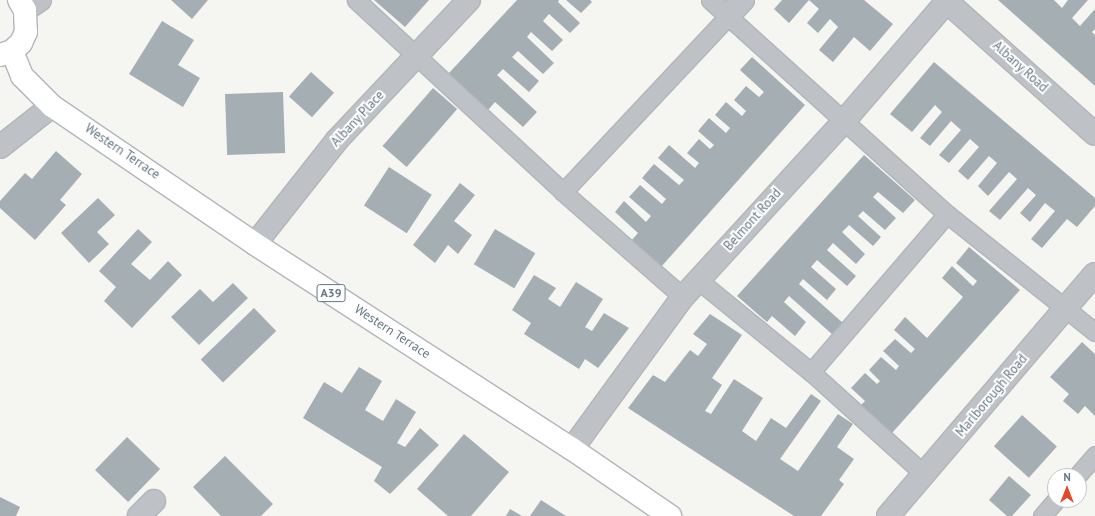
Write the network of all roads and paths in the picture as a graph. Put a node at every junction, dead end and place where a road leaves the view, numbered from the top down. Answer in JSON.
{"nodes":[{"id":1,"x":356,"y":0,"type":"edge"},
{"id":2,"x":469,"y":0,"type":"edge"},
{"id":3,"x":710,"y":0,"type":"edge"},
{"id":4,"x":743,"y":0,"type":"edge"},
{"id":5,"x":947,"y":0,"type":"edge"},
{"id":6,"x":28,"y":3,"type":"edge"},
{"id":7,"x":728,"y":16,"type":"junction"},
{"id":8,"x":6,"y":53,"type":"edge"},
{"id":9,"x":416,"y":56,"type":"junction"},
{"id":10,"x":52,"y":106,"type":"junction"},
{"id":11,"x":844,"y":121,"type":"junction"},
{"id":12,"x":1095,"y":134,"type":"edge"},
{"id":13,"x":0,"y":147,"type":"edge"},
{"id":14,"x":563,"y":192,"type":"junction"},
{"id":15,"x":946,"y":214,"type":"junction"},
{"id":16,"x":255,"y":244,"type":"junction"},
{"id":17,"x":1095,"y":274,"type":"edge"},
{"id":18,"x":698,"y":280,"type":"junction"},
{"id":19,"x":683,"y":297,"type":"junction"},
{"id":20,"x":1067,"y":308,"type":"junction"},
{"id":21,"x":1095,"y":332,"type":"edge"},
{"id":22,"x":811,"y":372,"type":"junction"},
{"id":23,"x":572,"y":449,"type":"junction"},
{"id":24,"x":1095,"y":455,"type":"edge"},
{"id":25,"x":1084,"y":468,"type":"edge"},
{"id":26,"x":925,"y":475,"type":"junction"},
{"id":27,"x":1049,"y":508,"type":"edge"},
{"id":28,"x":670,"y":516,"type":"edge"},
{"id":29,"x":888,"y":516,"type":"edge"},
{"id":30,"x":1042,"y":516,"type":"edge"}],
"edges":[{"from":1,"to":9,"type":"lane"},
{"from":2,"to":9,"type":"street","name":"Albany Place"},
{"from":3,"to":7,"type":"lane"},
{"from":4,"to":7,"type":"street"},
{"from":5,"to":11,"type":"street","name":"Belmont Road"},
{"from":5,"to":12,"type":"street","name":"Albany Road"},
{"from":6,"to":8,"type":"main road","number":"A39"},
{"from":7,"to":11,"type":"lane"},
{"from":7,"to":14,"type":"lane"},
{"from":8,"to":10,"type":"main road","name":"Western Terrace","number":"A39"},
{"from":9,"to":14,"type":"lane"},
{"from":9,"to":16,"type":"street","name":"Albany Place"},
{"from":10,"to":13,"type":"street"},
{"from":10,"to":16,"type":"main road","name":"Western Terrace","number":"A39"},
{"from":11,"to":15,"type":"lane"},
{"from":11,"to":18,"type":"street","name":"Belmont Road"},
{"from":14,"to":19,"type":"lane"},
{"from":15,"to":20,"type":"lane"},
{"from":15,"to":22,"type":"lane"},
{"from":16,"to":23,"type":"main road","name":"Western Terrace","number":"A39"},
{"from":17,"to":20,"type":"street","name":"Marlborough Road"},
{"from":18,"to":19,"type":"street","name":"Belmont Road"},
{"from":18,"to":22,"type":"lane"},
{"from":19,"to":23,"type":"street","name":"Belmont Road"},
{"from":20,"to":21,"type":"lane"},
{"from":20,"to":26,"type":"street","name":"Marlborough Road"},
{"from":22,"to":26,"type":"lane"},
{"from":23,"to":28,"type":"main road","name":"Western Terrace","number":"A39"},
{"from":24,"to":25,"type":"lane"},
{"from":26,"to":29,"type":"street","name":"Marlborough Road"},
{"from":27,"to":30,"type":"lane"}]}
